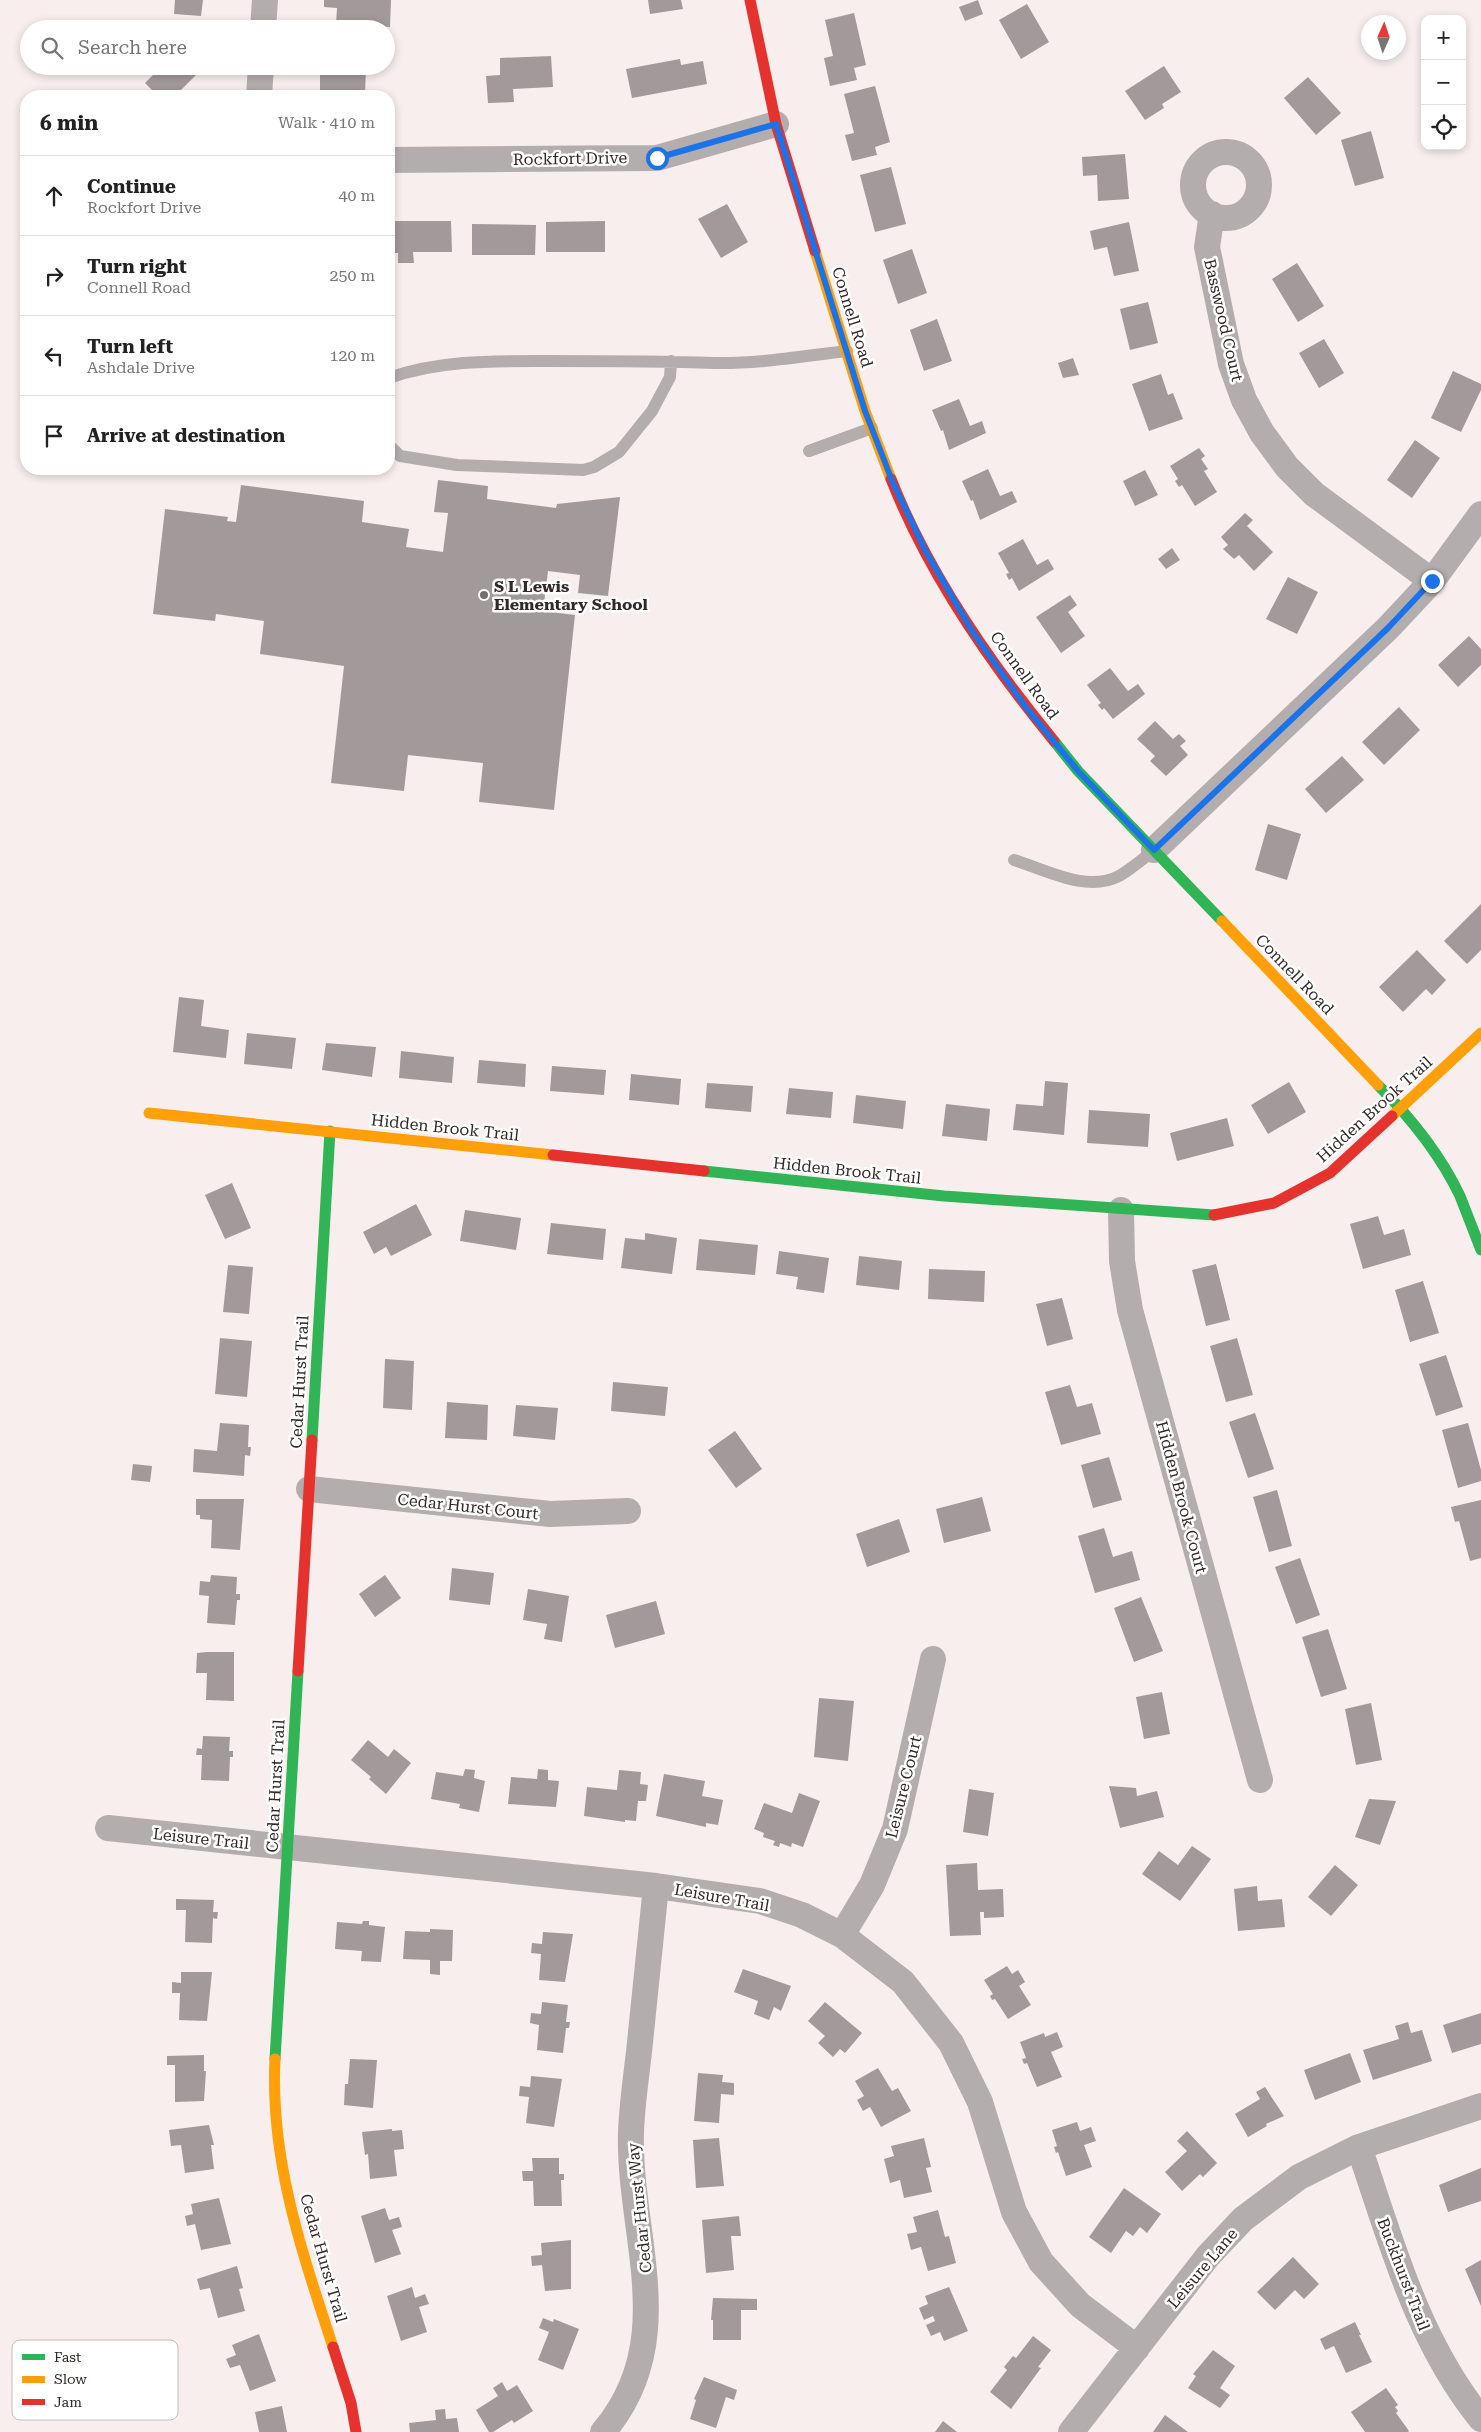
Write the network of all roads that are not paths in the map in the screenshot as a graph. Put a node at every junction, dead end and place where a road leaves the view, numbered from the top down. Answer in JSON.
{"nodes":[{"id":1,"x":265,"y":0,"type":"edge"},
{"id":2,"x":750,"y":0,"type":"edge"},
{"id":3,"x":264,"y":20,"type":"edge"},
{"id":4,"x":260,"y":75,"type":"edge"},
{"id":5,"x":259,"y":90,"type":"edge"},
{"id":6,"x":776,"y":124,"type":"junction"},
{"id":7,"x":395,"y":160,"type":"edge"},
{"id":8,"x":1212,"y":214,"type":"dead end"},
{"id":9,"x":847,"y":351,"type":"junction"},
{"id":10,"x":671,"y":361,"type":"junction"},
{"id":11,"x":395,"y":376,"type":"edge"},
{"id":12,"x":872,"y":428,"type":"junction"},
{"id":13,"x":395,"y":451,"type":"edge"},
{"id":14,"x":809,"y":451,"type":"dead end"},
{"id":15,"x":1481,"y":514,"type":"edge"},
{"id":16,"x":1432,"y":581,"type":"junction"},
{"id":17,"x":1154,"y":850,"type":"junction"},
{"id":18,"x":1014,"y":860,"type":"dead end"},
{"id":19,"x":1481,"y":1032,"type":"edge"},
{"id":20,"x":1401,"y":1108,"type":"junction"},
{"id":21,"x":149,"y":1113,"type":"dead end"},
{"id":22,"x":330,"y":1131,"type":"junction"},
{"id":23,"x":1121,"y":1210,"type":"junction"},
{"id":24,"x":1481,"y":1250,"type":"edge"},
{"id":25,"x":309,"y":1488,"type":"junction"},
{"id":26,"x":628,"y":1511,"type":"dead end"},
{"id":27,"x":933,"y":1659,"type":"dead end"},
{"id":28,"x":1260,"y":1780,"type":"dead end"},
{"id":29,"x":108,"y":1828,"type":"dead end"},
{"id":30,"x":288,"y":1847,"type":"junction"},
{"id":31,"x":656,"y":1886,"type":"junction"},
{"id":32,"x":842,"y":1935,"type":"junction"},
{"id":33,"x":1481,"y":2106,"type":"edge"},
{"id":34,"x":1359,"y":2146,"type":"junction"},
{"id":35,"x":1137,"y":2348,"type":"junction"},
{"id":36,"x":1481,"y":2419,"type":"edge"},
{"id":37,"x":356,"y":2432,"type":"edge"},
{"id":38,"x":603,"y":2432,"type":"edge"},
{"id":39,"x":1071,"y":2432,"type":"edge"}],
"edges":[{"from":1,"to":3,"type":"street"},
{"from":2,"to":6,"type":"street","name":"Connell Road"},
{"from":4,"to":5,"type":"street"},
{"from":6,"to":7,"type":"street","name":"Rockfort Drive"},
{"from":6,"to":9,"type":"street","name":"Connell Road"},
{"from":8,"to":16,"type":"street","name":"Basswood Court"},
{"from":9,"to":10,"type":"lane"},
{"from":9,"to":12,"type":"street","name":"Connell Road"},
{"from":10,"to":11,"type":"lane"},
{"from":10,"to":13,"type":"lane"},
{"from":12,"to":14,"type":"lane"},
{"from":12,"to":17,"type":"street","name":"Connell Road"},
{"from":15,"to":16,"type":"street"},
{"from":16,"to":17,"type":"street"},
{"from":17,"to":18,"type":"lane"},
{"from":17,"to":20,"type":"street","name":"Connell Road"},
{"from":19,"to":20,"type":"street","name":"Hidden Brook Trail"},
{"from":20,"to":23,"type":"street","name":"Hidden Brook Trail"},
{"from":20,"to":24,"type":"street","name":"Connell Road"},
{"from":21,"to":22,"type":"street","name":"Hidden Brook Trail"},
{"from":22,"to":23,"type":"street","name":"Hidden Brook Trail"},
{"from":22,"to":25,"type":"street","name":"Cedar Hurst Trail"},
{"from":23,"to":28,"type":"street","name":"Hidden Brook Court"},
{"from":25,"to":26,"type":"street","name":"Cedar Hurst Court"},
{"from":25,"to":30,"type":"street","name":"Cedar Hurst Trail"},
{"from":27,"to":32,"type":"street","name":"Leisure Court"},
{"from":29,"to":30,"type":"street","name":"Leisure Trail"},
{"from":30,"to":31,"type":"street","name":"Leisure Trail"},
{"from":30,"to":37,"type":"street","name":"Cedar Hurst Trail"},
{"from":31,"to":32,"type":"street","name":"Leisure Trail"},
{"from":31,"to":38,"type":"street","name":"Cedar Hurst Way"},
{"from":32,"to":35,"type":"street","name":"Leisure Trail"},
{"from":33,"to":34,"type":"street","name":"Leisure Lane"},
{"from":34,"to":35,"type":"street","name":"Leisure Lane"},
{"from":34,"to":36,"type":"street","name":"Buckhurst Trail"},
{"from":35,"to":39,"type":"street","name":"Leisure Lane"}]}
